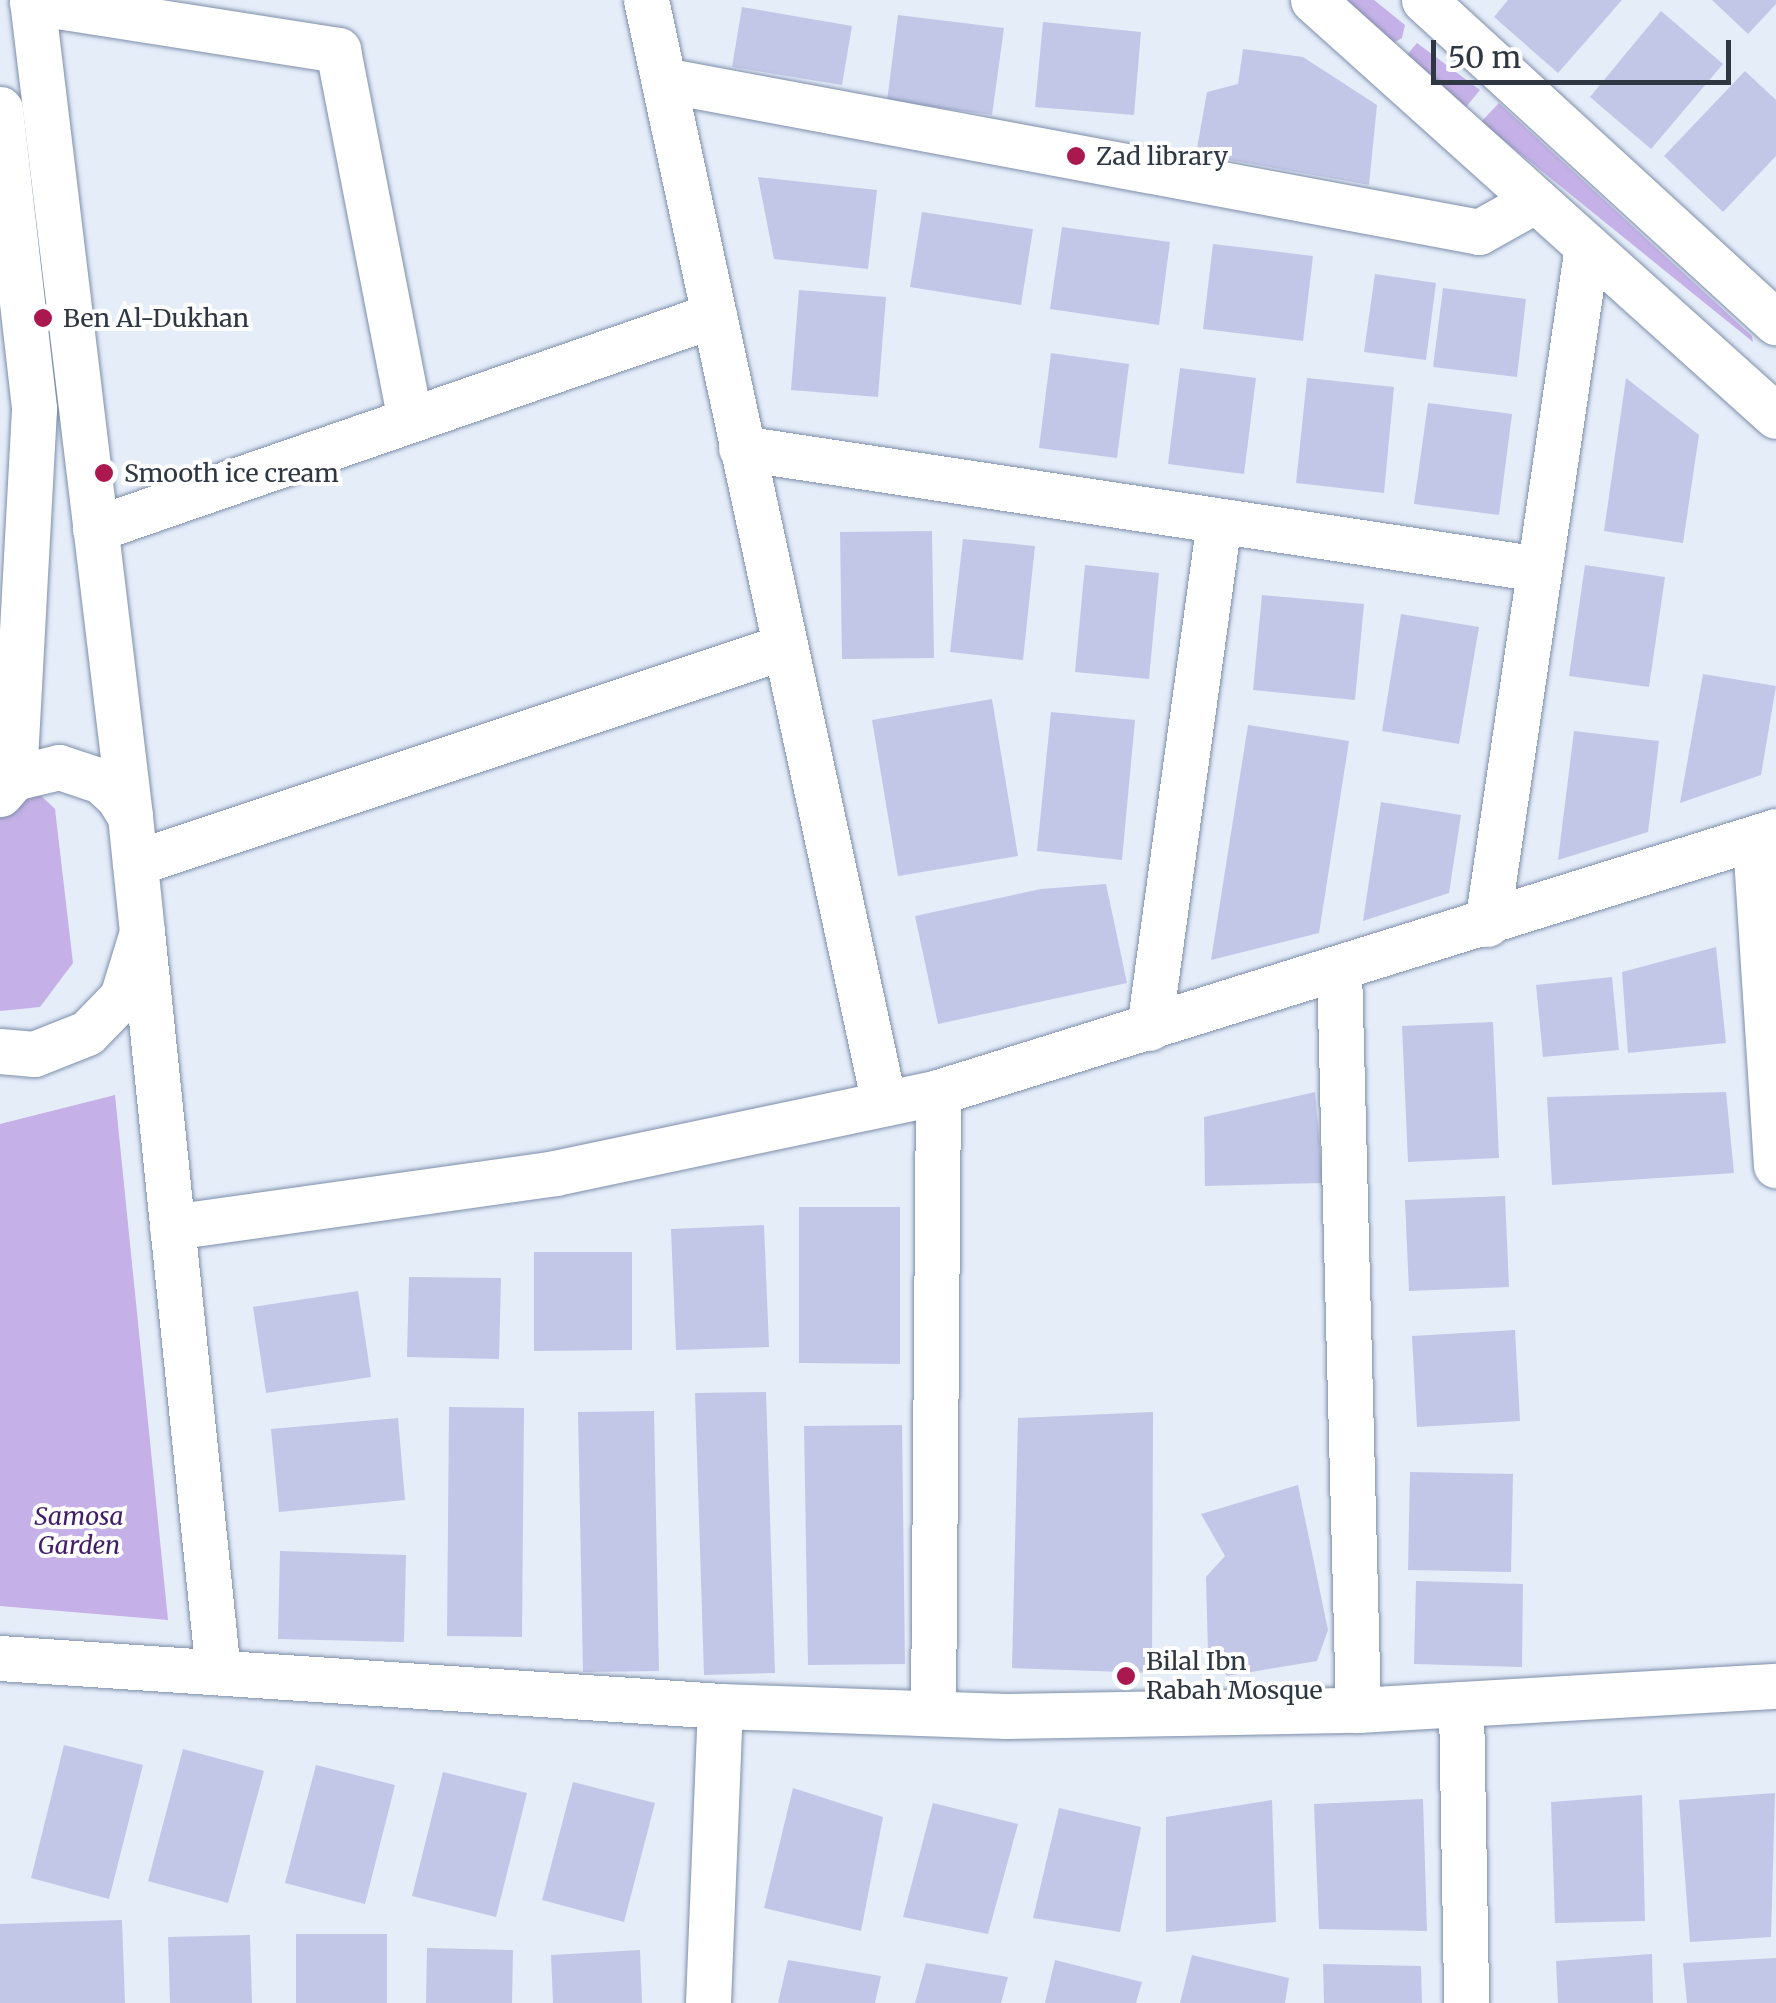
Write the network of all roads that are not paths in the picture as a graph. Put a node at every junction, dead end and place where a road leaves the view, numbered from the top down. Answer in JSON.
{"nodes":[{"id":1,"x":646,"y":0,"type":"edge"},
{"id":2,"x":1313,"y":0,"type":"edge"},
{"id":3,"x":1424,"y":0,"type":"edge"},
{"id":4,"x":32,"y":1,"type":"edge"},
{"id":5,"x":664,"y":80,"type":"junction"},
{"id":6,"x":0,"y":109,"type":"edge"},
{"id":7,"x":1536,"y":200,"type":"junction"},
{"id":8,"x":1587,"y":246,"type":"junction"},
{"id":9,"x":714,"y":314,"type":"junction"},
{"id":10,"x":1776,"y":322,"type":"edge"},
{"id":11,"x":1776,"y":416,"type":"edge"},
{"id":12,"x":410,"y":419,"type":"junction"},
{"id":13,"x":741,"y":448,"type":"junction"},
{"id":14,"x":1219,"y":521,"type":"junction"},
{"id":15,"x":95,"y":529,"type":"junction"},
{"id":16,"x":1539,"y":569,"type":"junction"},
{"id":17,"x":782,"y":647,"type":"junction"},
{"id":18,"x":7,"y":786,"type":"edge"},
{"id":19,"x":130,"y":816,"type":"junction"},
{"id":20,"x":1766,"y":836,"type":"edge"},
{"id":21,"x":135,"y":863,"type":"junction"},
{"id":22,"x":1487,"y":924,"type":"junction"},
{"id":23,"x":142,"y":932,"type":"junction"},
{"id":24,"x":1339,"y":969,"type":"junction"},
{"id":25,"x":1149,"y":1028,"type":"junction"},
{"id":26,"x":11,"y":1057,"type":"edge"},
{"id":27,"x":938,"y":1092,"type":"junction"},
{"id":28,"x":884,"y":1104,"type":"junction"},
{"id":29,"x":1776,"y":1165,"type":"edge"},
{"id":30,"x":172,"y":1227,"type":"junction"},
{"id":31,"x":0,"y":1658,"type":"edge"},
{"id":32,"x":218,"y":1672,"type":"junction"},
{"id":33,"x":1776,"y":1686,"type":"edge"},
{"id":34,"x":1461,"y":1704,"type":"junction"},
{"id":35,"x":720,"y":1706,"type":"junction"},
{"id":36,"x":1358,"y":1710,"type":"junction"},
{"id":37,"x":933,"y":1713,"type":"junction"},
{"id":38,"x":708,"y":2003,"type":"edge"},
{"id":39,"x":1466,"y":2003,"type":"edge"}],
"edges":[{"from":1,"to":5,"type":"street"},
{"from":2,"to":7,"type":"street"},
{"from":3,"to":10,"type":"street"},
{"from":4,"to":12,"type":"street"},
{"from":4,"to":15,"type":"street"},
{"from":5,"to":7,"type":"street"},
{"from":5,"to":9,"type":"street"},
{"from":6,"to":18,"type":"street"},
{"from":7,"to":8,"type":"street"},
{"from":8,"to":11,"type":"street"},
{"from":8,"to":16,"type":"street"},
{"from":9,"to":12,"type":"street"},
{"from":9,"to":13,"type":"street"},
{"from":12,"to":15,"type":"street"},
{"from":13,"to":14,"type":"street"},
{"from":13,"to":17,"type":"street"},
{"from":14,"to":16,"type":"street"},
{"from":14,"to":25,"type":"street"},
{"from":15,"to":19,"type":"street"},
{"from":16,"to":22,"type":"street"},
{"from":17,"to":21,"type":"street"},
{"from":17,"to":28,"type":"street"},
{"from":18,"to":19,"type":"street"},
{"from":19,"to":21,"type":"street"},
{"from":20,"to":22,"type":"street"},
{"from":20,"to":29,"type":"street"},
{"from":21,"to":23,"type":"street"},
{"from":22,"to":24,"type":"street"},
{"from":23,"to":26,"type":"street"},
{"from":23,"to":30,"type":"street"},
{"from":24,"to":25,"type":"street"},
{"from":24,"to":36,"type":"street"},
{"from":25,"to":27,"type":"street"},
{"from":27,"to":28,"type":"street"},
{"from":27,"to":37,"type":"street"},
{"from":28,"to":30,"type":"street"},
{"from":30,"to":32,"type":"street"},
{"from":31,"to":32,"type":"street"},
{"from":32,"to":35,"type":"street"},
{"from":33,"to":34,"type":"street"},
{"from":34,"to":36,"type":"street"},
{"from":34,"to":39,"type":"street"},
{"from":35,"to":37,"type":"street"},
{"from":35,"to":38,"type":"street"},
{"from":36,"to":37,"type":"street"}]}
